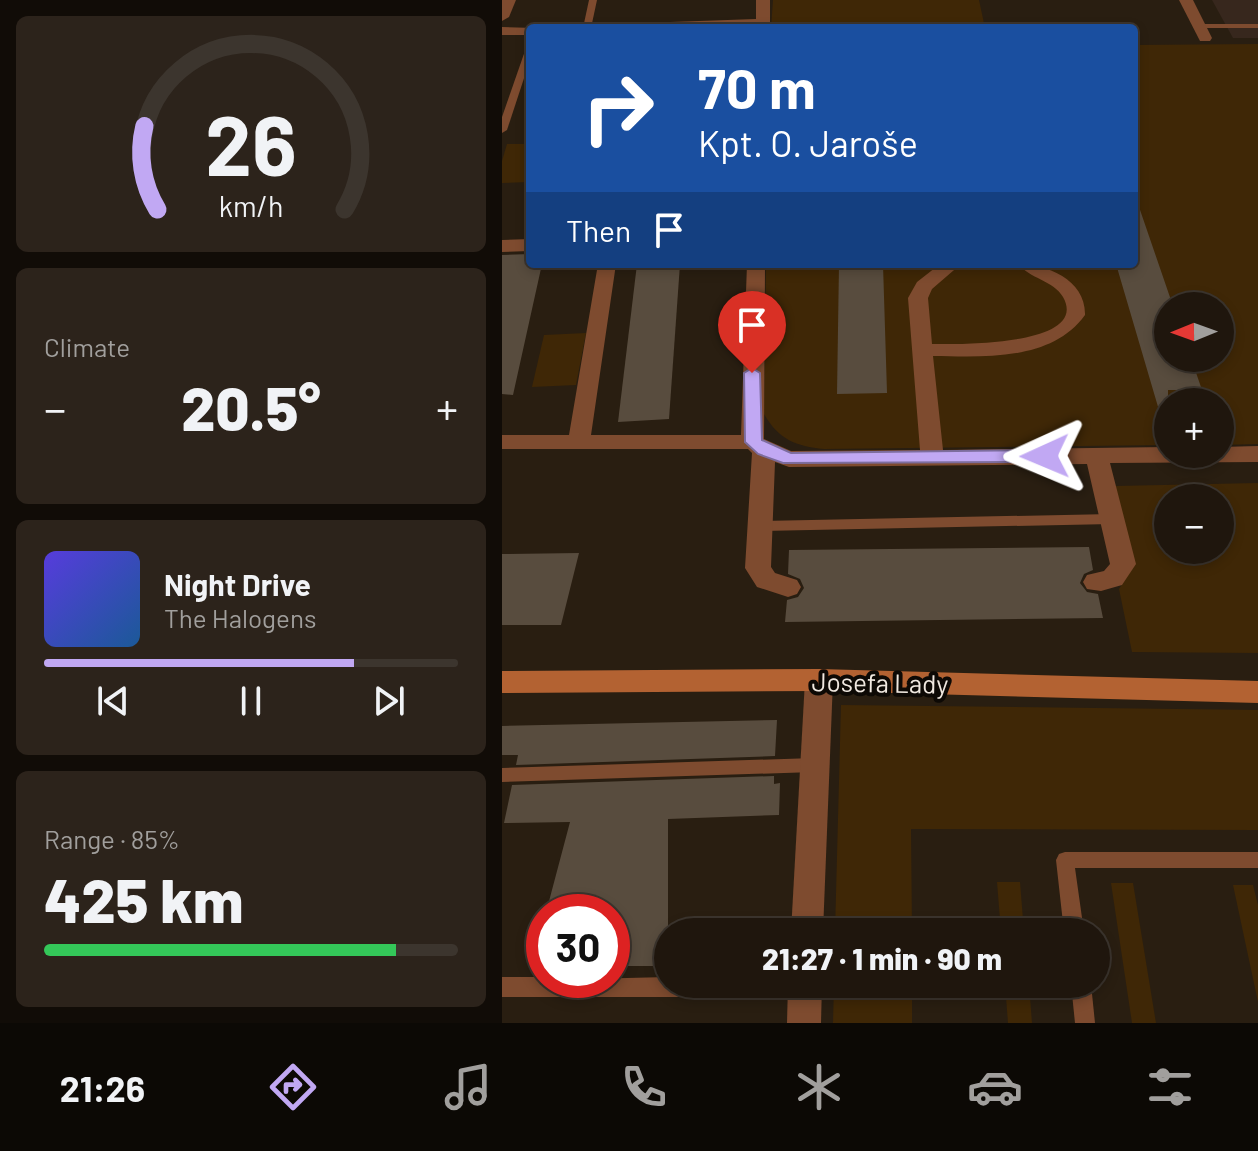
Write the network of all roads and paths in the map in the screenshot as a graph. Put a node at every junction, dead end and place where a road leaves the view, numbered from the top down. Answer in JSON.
{"nodes":[{"id":1,"x":509,"y":0,"type":"edge"},
{"id":2,"x":593,"y":0,"type":"edge"},
{"id":3,"x":763,"y":0,"type":"edge"},
{"id":4,"x":1186,"y":0,"type":"edge"},
{"id":5,"x":502,"y":17,"type":"edge"},
{"id":6,"x":588,"y":24,"type":"edge"},
{"id":7,"x":763,"y":24,"type":"edge"},
{"id":8,"x":1258,"y":26,"type":"edge"},
{"id":9,"x":502,"y":31,"type":"edge"},
{"id":10,"x":526,"y":31,"type":"edge"},
{"id":11,"x":1202,"y":32,"type":"joint"},
{"id":12,"x":526,"y":60,"type":"edge"},
{"id":13,"x":502,"y":130,"type":"edge"},
{"id":14,"x":526,"y":245,"type":"edge"},
{"id":15,"x":502,"y":246,"type":"edge"},
{"id":16,"x":606,"y":268,"type":"edge"},
{"id":17,"x":756,"y":268,"type":"edge"},
{"id":18,"x":947,"y":268,"type":"edge"},
{"id":19,"x":1034,"y":268,"type":"edge"},
{"id":20,"x":922,"y":350,"type":"junction"},
{"id":21,"x":502,"y":442,"type":"edge"},
{"id":22,"x":579,"y":442,"type":"junction"},
{"id":23,"x":759,"y":446,"type":"junction"},
{"id":24,"x":1258,"y":454,"type":"edge"},
{"id":25,"x":1096,"y":455,"type":"junction"},
{"id":26,"x":932,"y":458,"type":"junction"},
{"id":27,"x":1112,"y":519,"type":"junction"},
{"id":28,"x":759,"y":526,"type":"junction"},
{"id":29,"x":1096,"y":582,"type":"dead end"},
{"id":30,"x":788,"y":587,"type":"dead end"},
{"id":31,"x":819,"y":680,"type":"junction"},
{"id":32,"x":502,"y":682,"type":"edge"},
{"id":33,"x":1258,"y":692,"type":"edge"},
{"id":34,"x":814,"y":765,"type":"junction"},
{"id":35,"x":502,"y":775,"type":"edge"},
{"id":36,"x":1258,"y":860,"type":"edge"},
{"id":37,"x":808,"y":918,"type":"edge"},
{"id":38,"x":1072,"y":918,"type":"edge"},
{"id":39,"x":502,"y":987,"type":"edge"},
{"id":40,"x":654,"y":987,"type":"edge"},
{"id":41,"x":805,"y":998,"type":"edge"},
{"id":42,"x":1082,"y":998,"type":"edge"},
{"id":43,"x":804,"y":1023,"type":"edge"},
{"id":44,"x":1085,"y":1023,"type":"edge"}],
"edges":[{"from":1,"to":5,"type":"street"},
{"from":2,"to":6,"type":"lane"},
{"from":3,"to":7,"type":"street"},
{"from":4,"to":11,"type":"street"},
{"from":8,"to":11,"type":"lane"},
{"from":9,"to":10,"type":"street"},
{"from":12,"to":13,"type":"lane"},
{"from":14,"to":15,"type":"street"},
{"from":16,"to":22,"type":"street"},
{"from":17,"to":23,"type":"street"},
{"from":18,"to":20,"type":"street"},
{"from":19,"to":20,"type":"street"},
{"from":20,"to":26,"type":"street"},
{"from":21,"to":22,"type":"street"},
{"from":22,"to":23,"type":"street"},
{"from":23,"to":26,"type":"street"},
{"from":23,"to":28,"type":"street"},
{"from":24,"to":25,"type":"street"},
{"from":25,"to":26,"type":"street"},
{"from":25,"to":27,"type":"street"},
{"from":27,"to":28,"type":"lane"},
{"from":27,"to":29,"type":"street"},
{"from":28,"to":30,"type":"street"},
{"from":31,"to":32,"type":"street","name":"Josefa Lady"},
{"from":31,"to":33,"type":"street","name":"Josefa Lady"},
{"from":31,"to":34,"type":"street"},
{"from":34,"to":35,"type":"lane"},
{"from":34,"to":37,"type":"street"},
{"from":36,"to":38,"type":"lane"},
{"from":39,"to":40,"type":"lane"},
{"from":41,"to":43,"type":"street"},
{"from":42,"to":44,"type":"lane"}]}
